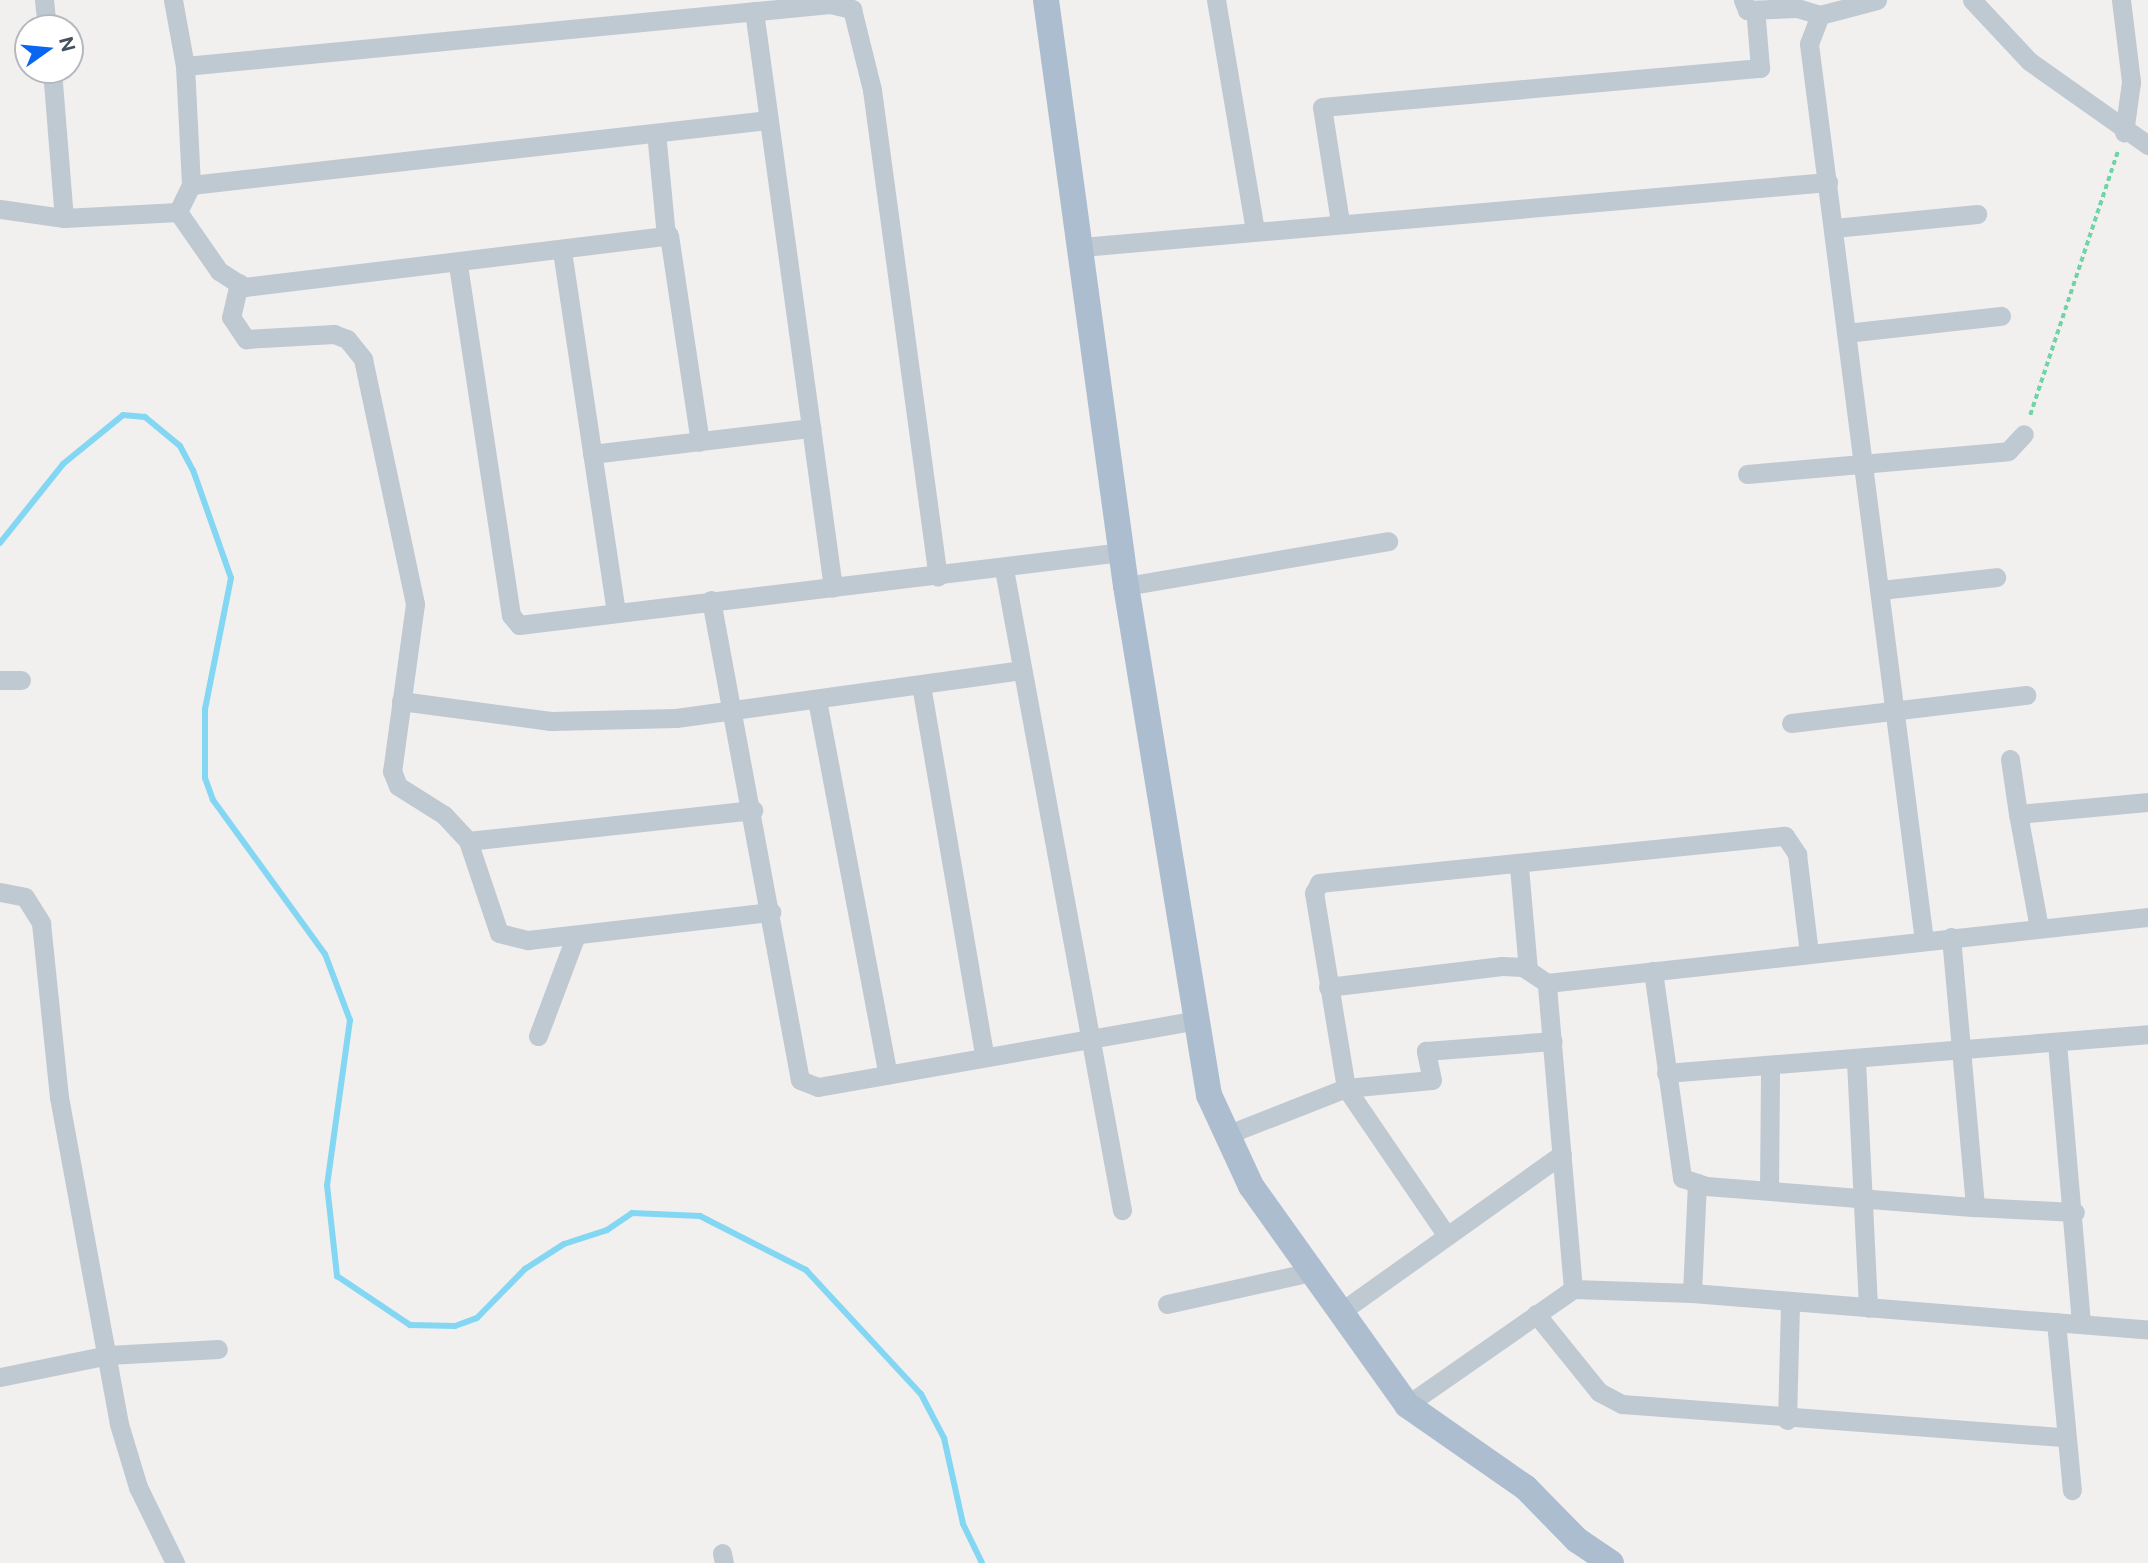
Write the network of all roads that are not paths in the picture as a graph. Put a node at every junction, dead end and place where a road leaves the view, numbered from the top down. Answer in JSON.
{"nodes":[{"id":1,"x":173,"y":0,"type":"edge"},
{"id":2,"x":1046,"y":0,"type":"edge"},
{"id":3,"x":1216,"y":0,"type":"edge"},
{"id":4,"x":1743,"y":0,"type":"edge"},
{"id":5,"x":1877,"y":0,"type":"edge"},
{"id":6,"x":1972,"y":0,"type":"edge"},
{"id":7,"x":2121,"y":0,"type":"edge"},
{"id":8,"x":830,"y":2,"type":"edge"},
{"id":9,"x":754,"y":11,"type":"junction"},
{"id":10,"x":1820,"y":15,"type":"junction"},
{"id":11,"x":1756,"y":19,"type":"dead end"},
{"id":12,"x":185,"y":66,"type":"junction"},
{"id":13,"x":52,"y":84,"type":"edge"},
{"id":14,"x":768,"y":120,"type":"junction"},
{"id":15,"x":656,"y":133,"type":"junction"},
{"id":16,"x":2124,"y":133,"type":"junction"},
{"id":17,"x":2148,"y":145,"type":"edge"},
{"id":18,"x":1828,"y":182,"type":"junction"},
{"id":19,"x":191,"y":184,"type":"junction"},
{"id":20,"x":0,"y":209,"type":"edge"},
{"id":21,"x":177,"y":212,"type":"junction"},
{"id":22,"x":1977,"y":214,"type":"dead end"},
{"id":23,"x":64,"y":218,"type":"junction"},
{"id":24,"x":1340,"y":222,"type":"junction"},
{"id":25,"x":1834,"y":228,"type":"junction"},
{"id":26,"x":1255,"y":230,"type":"junction"},
{"id":27,"x":669,"y":235,"type":"junction"},
{"id":28,"x":1082,"y":247,"type":"junction"},
{"id":29,"x":562,"y":251,"type":"junction"},
{"id":30,"x":458,"y":265,"type":"junction"},
{"id":31,"x":239,"y":283,"type":"junction"},
{"id":32,"x":2001,"y":316,"type":"dead end"},
{"id":33,"x":1846,"y":333,"type":"junction"},
{"id":34,"x":811,"y":428,"type":"junction"},
{"id":35,"x":2024,"y":434,"type":"road end"},
{"id":36,"x":700,"y":442,"type":"junction"},
{"id":37,"x":592,"y":454,"type":"junction"},
{"id":38,"x":1861,"y":460,"type":"junction"},
{"id":39,"x":1748,"y":474,"type":"dead end"},
{"id":40,"x":1388,"y":541,"type":"dead end"},
{"id":41,"x":1121,"y":552,"type":"junction"},
{"id":42,"x":1004,"y":569,"type":"junction"},
{"id":43,"x":938,"y":577,"type":"junction"},
{"id":44,"x":1996,"y":577,"type":"dead end"},
{"id":45,"x":1126,"y":586,"type":"junction"},
{"id":46,"x":833,"y":588,"type":"junction"},
{"id":47,"x":1881,"y":590,"type":"junction"},
{"id":48,"x":711,"y":600,"type":"junction"},
{"id":49,"x":616,"y":611,"type":"junction"},
{"id":50,"x":1022,"y":670,"type":"junction"},
{"id":51,"x":0,"y":680,"type":"edge"},
{"id":52,"x":21,"y":680,"type":"dead end"},
{"id":53,"x":921,"y":685,"type":"junction"},
{"id":54,"x":2026,"y":695,"type":"dead end"},
{"id":55,"x":817,"y":700,"type":"junction"},
{"id":56,"x":401,"y":701,"type":"junction"},
{"id":57,"x":1897,"y":707,"type":"junction"},
{"id":58,"x":733,"y":711,"type":"junction"},
{"id":59,"x":1791,"y":723,"type":"dead end"},
{"id":60,"x":2010,"y":759,"type":"dead end"},
{"id":61,"x":2148,"y":802,"type":"edge"},
{"id":62,"x":753,"y":810,"type":"junction"},
{"id":63,"x":2018,"y":814,"type":"junction"},
{"id":64,"x":468,"y":841,"type":"junction"},
{"id":65,"x":1519,"y":867,"type":"junction"},
{"id":66,"x":0,"y":892,"type":"edge"},
{"id":67,"x":771,"y":912,"type":"junction"},
{"id":68,"x":2148,"y":917,"type":"edge"},
{"id":69,"x":2039,"y":928,"type":"junction"},
{"id":70,"x":576,"y":935,"type":"junction"},
{"id":71,"x":1951,"y":937,"type":"junction"},
{"id":72,"x":1924,"y":940,"type":"junction"},
{"id":73,"x":1809,"y":953,"type":"junction"},
{"id":74,"x":1528,"y":969,"type":"junction"},
{"id":75,"x":1653,"y":971,"type":"junction"},
{"id":76,"x":1547,"y":983,"type":"junction"},
{"id":77,"x":1328,"y":987,"type":"junction"},
{"id":78,"x":1198,"y":1020,"type":"junction"},
{"id":79,"x":2148,"y":1034,"type":"edge"},
{"id":80,"x":538,"y":1036,"type":"dead end"},
{"id":81,"x":1088,"y":1038,"type":"junction"},
{"id":82,"x":1553,"y":1041,"type":"junction"},
{"id":83,"x":2057,"y":1044,"type":"junction"},
{"id":84,"x":1962,"y":1051,"type":"junction"},
{"id":85,"x":984,"y":1055,"type":"junction"},
{"id":86,"x":1856,"y":1061,"type":"junction"},
{"id":87,"x":1770,"y":1068,"type":"junction"},
{"id":88,"x":1666,"y":1073,"type":"junction"},
{"id":89,"x":888,"y":1074,"type":"junction"},
{"id":90,"x":1346,"y":1088,"type":"junction"},
{"id":91,"x":1226,"y":1135,"type":"junction"},
{"id":92,"x":1562,"y":1154,"type":"junction"},
{"id":93,"x":1697,"y":1184,"type":"junction"},
{"id":94,"x":1769,"y":1190,"type":"junction"},
{"id":95,"x":1867,"y":1196,"type":"junction"},
{"id":96,"x":1975,"y":1207,"type":"junction"},
{"id":97,"x":1122,"y":1210,"type":"dead end"},
{"id":98,"x":2075,"y":1212,"type":"junction"},
{"id":99,"x":1447,"y":1237,"type":"junction"},
{"id":100,"x":1307,"y":1273,"type":"junction"},
{"id":101,"x":1573,"y":1289,"type":"junction"},
{"id":102,"x":1692,"y":1293,"type":"junction"},
{"id":103,"x":1790,"y":1302,"type":"junction"},
{"id":104,"x":1167,"y":1304,"type":"dead end"},
{"id":105,"x":1868,"y":1308,"type":"junction"},
{"id":106,"x":1342,"y":1311,"type":"junction"},
{"id":107,"x":1536,"y":1314,"type":"junction"},
{"id":108,"x":2056,"y":1322,"type":"junction"},
{"id":109,"x":2081,"y":1323,"type":"junction"},
{"id":110,"x":2148,"y":1330,"type":"edge"},
{"id":111,"x":218,"y":1349,"type":"dead end"},
{"id":112,"x":108,"y":1355,"type":"junction"},
{"id":113,"x":0,"y":1377,"type":"edge"},
{"id":114,"x":1407,"y":1405,"type":"junction"},
{"id":115,"x":1787,"y":1420,"type":"junction"},
{"id":116,"x":2066,"y":1437,"type":"junction"},
{"id":117,"x":2072,"y":1490,"type":"dead end"},
{"id":118,"x":175,"y":1563,"type":"edge"},
{"id":119,"x":1611,"y":1563,"type":"edge"}],
"edges":[{"from":1,"to":12,"type":"street"},
{"from":2,"to":28,"type":"main road"},
{"from":3,"to":26,"type":"street"},
{"from":4,"to":10,"type":"street"},
{"from":5,"to":10,"type":"street"},
{"from":6,"to":16,"type":"street"},
{"from":7,"to":16,"type":"street"},
{"from":8,"to":9,"type":"street"},
{"from":8,"to":43,"type":"street"},
{"from":9,"to":12,"type":"street"},
{"from":9,"to":14,"type":"street"},
{"from":10,"to":18,"type":"street"},
{"from":11,"to":24,"type":"street"},
{"from":12,"to":19,"type":"street"},
{"from":13,"to":23,"type":"street"},
{"from":14,"to":15,"type":"street"},
{"from":14,"to":34,"type":"street"},
{"from":15,"to":19,"type":"street"},
{"from":15,"to":27,"type":"street"},
{"from":16,"to":17,"type":"street"},
{"from":18,"to":24,"type":"street"},
{"from":18,"to":25,"type":"street"},
{"from":19,"to":21,"type":"street"},
{"from":20,"to":23,"type":"street"},
{"from":21,"to":23,"type":"street"},
{"from":21,"to":31,"type":"street"},
{"from":22,"to":25,"type":"street"},
{"from":24,"to":26,"type":"street"},
{"from":25,"to":33,"type":"street"},
{"from":26,"to":28,"type":"street"},
{"from":27,"to":29,"type":"street"},
{"from":27,"to":36,"type":"street"},
{"from":28,"to":41,"type":"main road"},
{"from":29,"to":30,"type":"street"},
{"from":29,"to":37,"type":"street"},
{"from":30,"to":31,"type":"street"},
{"from":30,"to":49,"type":"street"},
{"from":31,"to":56,"type":"street"},
{"from":32,"to":33,"type":"street"},
{"from":33,"to":38,"type":"street"},
{"from":34,"to":36,"type":"street"},
{"from":34,"to":46,"type":"street"},
{"from":35,"to":38,"type":"street"},
{"from":36,"to":37,"type":"street"},
{"from":37,"to":49,"type":"street"},
{"from":38,"to":39,"type":"street"},
{"from":38,"to":47,"type":"street"},
{"from":40,"to":45,"type":"street"},
{"from":41,"to":42,"type":"street"},
{"from":41,"to":45,"type":"main road"},
{"from":42,"to":43,"type":"street"},
{"from":42,"to":50,"type":"street"},
{"from":43,"to":46,"type":"street"},
{"from":44,"to":47,"type":"street"},
{"from":45,"to":78,"type":"main road"},
{"from":46,"to":48,"type":"street"},
{"from":47,"to":57,"type":"street"},
{"from":48,"to":49,"type":"street"},
{"from":48,"to":58,"type":"street"},
{"from":50,"to":53,"type":"street"},
{"from":50,"to":81,"type":"street"},
{"from":51,"to":52,"type":"street"},
{"from":53,"to":55,"type":"street"},
{"from":53,"to":85,"type":"street"},
{"from":54,"to":57,"type":"street"},
{"from":55,"to":58,"type":"street"},
{"from":55,"to":89,"type":"street"},
{"from":56,"to":58,"type":"street"},
{"from":56,"to":64,"type":"street"},
{"from":57,"to":59,"type":"street"},
{"from":57,"to":72,"type":"street"},
{"from":58,"to":62,"type":"street"},
{"from":60,"to":63,"type":"street"},
{"from":61,"to":63,"type":"street"},
{"from":62,"to":64,"type":"street"},
{"from":62,"to":67,"type":"street"},
{"from":63,"to":69,"type":"street"},
{"from":64,"to":70,"type":"street"},
{"from":65,"to":73,"type":"street"},
{"from":65,"to":74,"type":"street"},
{"from":65,"to":77,"type":"street"},
{"from":66,"to":112,"type":"street"},
{"from":67,"to":70,"type":"street"},
{"from":67,"to":89,"type":"street"},
{"from":68,"to":69,"type":"street"},
{"from":69,"to":71,"type":"street"},
{"from":70,"to":80,"type":"street"},
{"from":71,"to":72,"type":"street"},
{"from":71,"to":84,"type":"street"},
{"from":72,"to":73,"type":"street"},
{"from":73,"to":75,"type":"street"},
{"from":74,"to":76,"type":"street"},
{"from":74,"to":77,"type":"street"},
{"from":75,"to":76,"type":"street"},
{"from":75,"to":88,"type":"street"},
{"from":76,"to":82,"type":"street"},
{"from":77,"to":90,"type":"street"},
{"from":78,"to":81,"type":"street"},
{"from":78,"to":91,"type":"main road"},
{"from":79,"to":83,"type":"street"},
{"from":81,"to":85,"type":"street"},
{"from":81,"to":97,"type":"street"},
{"from":82,"to":90,"type":"street"},
{"from":82,"to":92,"type":"street"},
{"from":83,"to":84,"type":"street"},
{"from":83,"to":98,"type":"street"},
{"from":84,"to":86,"type":"street"},
{"from":84,"to":96,"type":"street"},
{"from":85,"to":89,"type":"street"},
{"from":86,"to":87,"type":"street"},
{"from":86,"to":95,"type":"street"},
{"from":87,"to":88,"type":"street"},
{"from":87,"to":94,"type":"street"},
{"from":88,"to":93,"type":"street"},
{"from":90,"to":91,"type":"street"},
{"from":90,"to":99,"type":"street"},
{"from":91,"to":100,"type":"main road"},
{"from":92,"to":99,"type":"street"},
{"from":92,"to":101,"type":"street"},
{"from":93,"to":94,"type":"street"},
{"from":93,"to":102,"type":"street"},
{"from":94,"to":95,"type":"street"},
{"from":95,"to":96,"type":"street"},
{"from":95,"to":105,"type":"street"},
{"from":96,"to":98,"type":"street"},
{"from":98,"to":109,"type":"street"},
{"from":99,"to":106,"type":"street"},
{"from":100,"to":104,"type":"street"},
{"from":100,"to":106,"type":"main road"},
{"from":101,"to":102,"type":"street"},
{"from":101,"to":107,"type":"street"},
{"from":102,"to":103,"type":"street"},
{"from":103,"to":105,"type":"street"},
{"from":103,"to":115,"type":"street"},
{"from":105,"to":108,"type":"street"},
{"from":106,"to":114,"type":"main road"},
{"from":107,"to":114,"type":"street"},
{"from":107,"to":115,"type":"street"},
{"from":108,"to":109,"type":"street"},
{"from":108,"to":116,"type":"street"},
{"from":109,"to":110,"type":"street"},
{"from":111,"to":112,"type":"street"},
{"from":112,"to":113,"type":"street"},
{"from":112,"to":118,"type":"street"},
{"from":114,"to":119,"type":"main road"},
{"from":115,"to":116,"type":"street"},
{"from":116,"to":117,"type":"street"}]}
